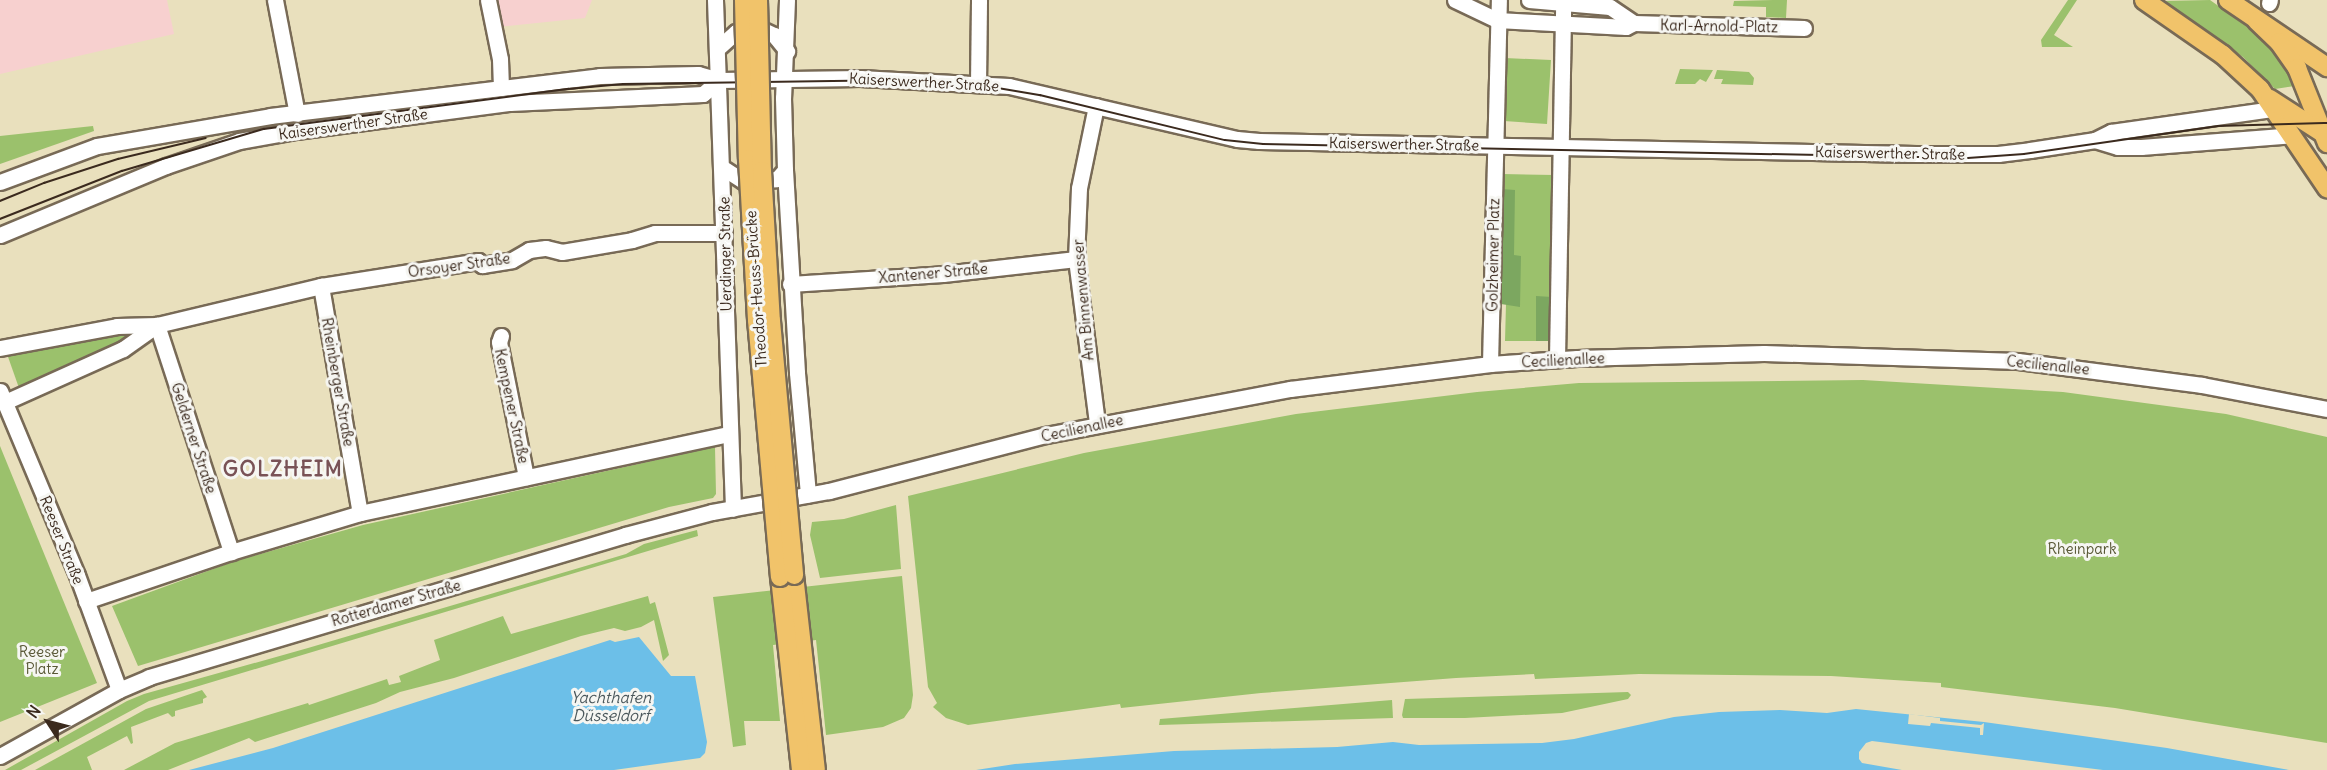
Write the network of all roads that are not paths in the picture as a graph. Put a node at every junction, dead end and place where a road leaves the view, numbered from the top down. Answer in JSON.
{"nodes":[{"id":1,"x":275,"y":0,"type":"edge"},
{"id":2,"x":489,"y":0,"type":"edge"},
{"id":3,"x":715,"y":0,"type":"edge"},
{"id":4,"x":744,"y":0,"type":"edge"},
{"id":5,"x":758,"y":0,"type":"edge"},
{"id":6,"x":788,"y":0,"type":"edge"},
{"id":7,"x":979,"y":0,"type":"edge"},
{"id":8,"x":1455,"y":0,"type":"edge"},
{"id":9,"x":1499,"y":0,"type":"edge"},
{"id":10,"x":1529,"y":0,"type":"edge"},
{"id":11,"x":2144,"y":0,"type":"edge"},
{"id":12,"x":2228,"y":0,"type":"edge"},
{"id":13,"x":1563,"y":4,"type":"junction"},
{"id":14,"x":1623,"y":5,"type":"edge"},
{"id":15,"x":1497,"y":20,"type":"junction"},
{"id":16,"x":2257,"y":21,"type":"junction"},
{"id":17,"x":1563,"y":23,"type":"junction"},
{"id":18,"x":1634,"y":23,"type":"junction"},
{"id":19,"x":1603,"y":25,"type":"junction"},
{"id":20,"x":1804,"y":28,"type":"dead end"},
{"id":21,"x":717,"y":49,"type":"junction"},
{"id":22,"x":787,"y":51,"type":"junction"},
{"id":23,"x":2327,"y":67,"type":"edge"},
{"id":24,"x":785,"y":79,"type":"junction"},
{"id":25,"x":719,"y":80,"type":"junction"},
{"id":26,"x":978,"y":84,"type":"junction"},
{"id":27,"x":501,"y":88,"type":"junction"},
{"id":28,"x":2320,"y":102,"type":"edge"},
{"id":29,"x":2274,"y":105,"type":"junction"},
{"id":30,"x":1096,"y":106,"type":"junction"},
{"id":31,"x":297,"y":114,"type":"junction"},
{"id":32,"x":2292,"y":135,"type":"junction"},
{"id":33,"x":2326,"y":137,"type":"edge"},
{"id":34,"x":2095,"y":141,"type":"junction"},
{"id":35,"x":1496,"y":145,"type":"junction"},
{"id":36,"x":1562,"y":146,"type":"junction"},
{"id":37,"x":723,"y":168,"type":"junction"},
{"id":38,"x":785,"y":170,"type":"junction"},
{"id":39,"x":0,"y":182,"type":"edge"},
{"id":40,"x":2327,"y":188,"type":"edge"},
{"id":41,"x":724,"y":233,"type":"junction"},
{"id":42,"x":0,"y":235,"type":"edge"},
{"id":43,"x":1076,"y":259,"type":"junction"},
{"id":44,"x":790,"y":284,"type":"junction"},
{"id":45,"x":321,"y":286,"type":"junction"},
{"id":46,"x":157,"y":326,"type":"junction"},
{"id":47,"x":501,"y":336,"type":"dead end"},
{"id":48,"x":0,"y":348,"type":"edge"},
{"id":49,"x":1557,"y":359,"type":"junction"},
{"id":50,"x":1490,"y":364,"type":"junction"},
{"id":51,"x":2,"y":397,"type":"edge"},
{"id":52,"x":2327,"y":410,"type":"edge"},
{"id":53,"x":1097,"y":424,"type":"junction"},
{"id":54,"x":729,"y":434,"type":"junction"},
{"id":55,"x":526,"y":477,"type":"junction"},
{"id":56,"x":808,"y":495,"type":"junction"},
{"id":57,"x":733,"y":509,"type":"junction"},
{"id":58,"x":360,"y":513,"type":"junction"},
{"id":59,"x":231,"y":552,"type":"junction"},
{"id":60,"x":787,"y":576,"type":"junction"},
{"id":61,"x":86,"y":601,"type":"junction"},
{"id":62,"x":119,"y":690,"type":"junction"},
{"id":63,"x":0,"y":756,"type":"edge"},
{"id":64,"x":801,"y":770,"type":"edge"},
{"id":65,"x":816,"y":770,"type":"edge"}],
"edges":[{"from":1,"to":31,"type":"street"},
{"from":2,"to":27,"type":"street"},
{"from":3,"to":21,"type":"street","name":"Uerdinger Straße"},
{"from":4,"to":60,"type":"main road","name":"Theodor-Heuss-Brücke","bridge":true},
{"from":5,"to":60,"type":"main road","name":"Theodor-Heuss-Brücke","bridge":true},
{"from":6,"to":22,"type":"street"},
{"from":7,"to":26,"type":"street"},
{"from":8,"to":15,"type":"street"},
{"from":9,"to":15,"type":"street"},
{"from":10,"to":13,"type":"street"},
{"from":11,"to":29,"type":"main road"},
{"from":12,"to":16,"type":"main road"},
{"from":13,"to":14,"type":"street"},
{"from":13,"to":17,"type":"street"},
{"from":14,"to":18,"type":"street"},
{"from":14,"to":19,"type":"street"},
{"from":15,"to":17,"type":"street","name":"Karl-Arnold-Platz"},
{"from":15,"to":35,"type":"street"},
{"from":16,"to":23,"type":"main road"},
{"from":16,"to":28,"type":"main road"},
{"from":17,"to":19,"type":"street","name":"Karl-Arnold-Platz"},
{"from":17,"to":36,"type":"street"},
{"from":18,"to":19,"type":"street","name":"Karl-Arnold-Platz"},
{"from":18,"to":20,"type":"street","name":"Karl-Arnold-Platz"},
{"from":21,"to":22,"type":"street"},
{"from":21,"to":25,"type":"street","name":"Uerdinger Straße"},
{"from":22,"to":24,"type":"street"},
{"from":24,"to":25,"type":"street","name":"Kaiserswerther Straße"},
{"from":24,"to":26,"type":"street","name":"Kaiserswerther Straße"},
{"from":24,"to":38,"type":"street"},
{"from":25,"to":27,"type":"street","name":"Kaiserswerther Straße"},
{"from":25,"to":37,"type":"street","name":"Uerdinger Straße"},
{"from":25,"to":42,"type":"street","name":"Kaiserswerther Straße"},
{"from":26,"to":30,"type":"street","name":"Kaiserswerther Straße"},
{"from":27,"to":31,"type":"street","name":"Kaiserswerther Straße"},
{"from":28,"to":29,"type":"main road","name":"Kaiserswerther Straße"},
{"from":28,"to":33,"type":"main road"},
{"from":29,"to":32,"type":"main road"},
{"from":29,"to":33,"type":"main road"},
{"from":29,"to":34,"type":"street","name":"Kaiserswerther Straße"},
{"from":30,"to":35,"type":"street","name":"Kaiserswerther Straße"},
{"from":30,"to":43,"type":"street","name":"Am Binnenwasser"},
{"from":31,"to":39,"type":"street","name":"Kaiserswerther Straße"},
{"from":32,"to":33,"type":"main road"},
{"from":32,"to":34,"type":"street","name":"Kaiserswerther Straße"},
{"from":32,"to":40,"type":"main road"},
{"from":34,"to":36,"type":"street","name":"Kaiserswerther Straße"},
{"from":35,"to":36,"type":"street","name":"Kaiserswerther Straße"},
{"from":35,"to":50,"type":"street","name":"Golzheimer Platz"},
{"from":36,"to":49,"type":"street"},
{"from":37,"to":38,"type":"street"},
{"from":37,"to":41,"type":"street","name":"Uerdinger Straße"},
{"from":38,"to":44,"type":"street"},
{"from":41,"to":45,"type":"street","name":"Orsoyer Straße"},
{"from":41,"to":54,"type":"street","name":"Uerdinger Straße"},
{"from":43,"to":44,"type":"street","name":"Xantener Straße"},
{"from":43,"to":53,"type":"street","name":"Am Binnenwasser"},
{"from":44,"to":56,"type":"street"},
{"from":45,"to":46,"type":"street","name":"Orsoyer Straße"},
{"from":45,"to":58,"type":"street","name":"Rheinberger Straße"},
{"from":46,"to":48,"type":"street","name":"Orsoyer Straße"},
{"from":46,"to":51,"type":"street","name":"Orsoyer Straße"},
{"from":46,"to":59,"type":"street","name":"Gelderner Straße"},
{"from":47,"to":55,"type":"street","name":"Kempener Straße"},
{"from":49,"to":50,"type":"street","name":"Cecilienallee"},
{"from":49,"to":52,"type":"street","name":"Cecilienallee"},
{"from":50,"to":53,"type":"street","name":"Cecilienallee"},
{"from":51,"to":61,"type":"street","name":"Reeser Straße"},
{"from":53,"to":56,"type":"street","name":"Cecilienallee"},
{"from":54,"to":55,"type":"street"},
{"from":54,"to":57,"type":"street","name":"Uerdinger Straße"},
{"from":55,"to":58,"type":"street"},
{"from":56,"to":57,"type":"street","name":"Rotterdamer Straße"},
{"from":57,"to":62,"type":"street","name":"Rotterdamer Straße"},
{"from":58,"to":59,"type":"street"},
{"from":59,"to":61,"type":"street"},
{"from":60,"to":64,"type":"main road"},
{"from":60,"to":65,"type":"main road"},
{"from":61,"to":62,"type":"street","name":"Reeser Straße"},
{"from":62,"to":63,"type":"street","name":"Rotterdamer Straße"}]}
